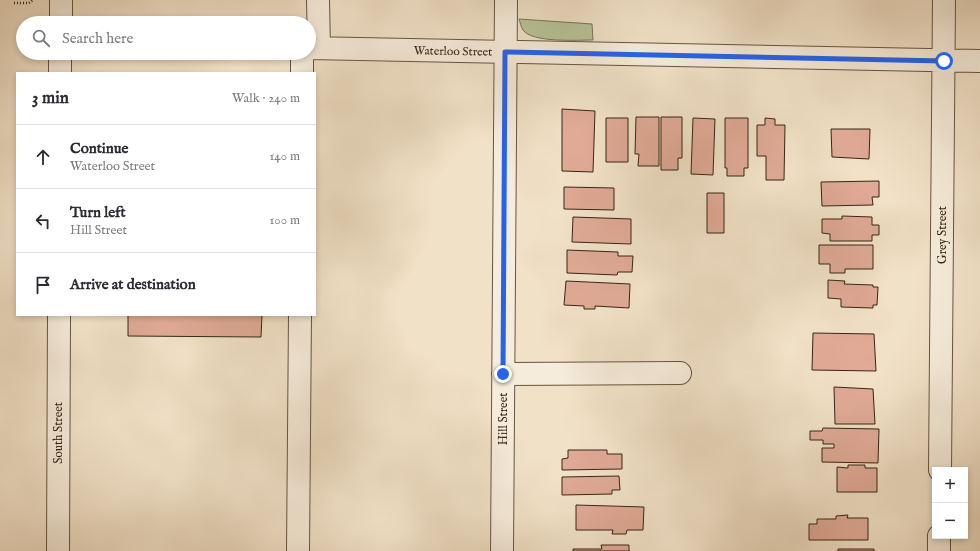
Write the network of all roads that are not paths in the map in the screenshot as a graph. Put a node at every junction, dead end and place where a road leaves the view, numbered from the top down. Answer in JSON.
{"nodes":[{"id":1,"x":61,"y":0,"type":"edge"},
{"id":2,"x":506,"y":0,"type":"edge"},
{"id":3,"x":944,"y":0,"type":"edge"},
{"id":4,"x":316,"y":4,"type":"edge"},
{"id":5,"x":61,"y":16,"type":"edge"},
{"id":6,"x":314,"y":16,"type":"edge"},
{"id":7,"x":316,"y":50,"type":"edge"},
{"id":8,"x":505,"y":52,"type":"junction"},
{"id":9,"x":60,"y":60,"type":"edge"},
{"id":10,"x":307,"y":60,"type":"edge"},
{"id":11,"x":944,"y":61,"type":"junction"},
{"id":12,"x":980,"y":61,"type":"edge"},
{"id":13,"x":60,"y":72,"type":"edge"},
{"id":14,"x":302,"y":72,"type":"edge"},
{"id":15,"x":59,"y":316,"type":"edge"},
{"id":16,"x":300,"y":316,"type":"edge"},
{"id":17,"x":680,"y":373,"type":"dead end"},
{"id":18,"x":503,"y":374,"type":"junction"},
{"id":19,"x":940,"y":467,"type":"edge"},
{"id":20,"x":939,"y":539,"type":"edge"},
{"id":21,"x":58,"y":551,"type":"edge"},
{"id":22,"x":298,"y":551,"type":"edge"},
{"id":23,"x":502,"y":551,"type":"edge"},
{"id":24,"x":939,"y":551,"type":"edge"}],
"edges":[{"from":1,"to":5,"type":"street"},
{"from":2,"to":8,"type":"street","name":"Hill Street"},
{"from":3,"to":11,"type":"street","name":"Grey Street"},
{"from":4,"to":6,"type":"street"},
{"from":7,"to":8,"type":"street","name":"Waterloo Street"},
{"from":8,"to":11,"type":"street","name":"Waterloo Street"},
{"from":8,"to":18,"type":"street","name":"Hill Street"},
{"from":9,"to":13,"type":"street"},
{"from":10,"to":14,"type":"street"},
{"from":11,"to":12,"type":"street","name":"Waterloo Street"},
{"from":11,"to":19,"type":"street","name":"Grey Street"},
{"from":15,"to":21,"type":"street","name":"South Street"},
{"from":16,"to":22,"type":"street"},
{"from":17,"to":18,"type":"street"},
{"from":18,"to":23,"type":"street","name":"Hill Street"},
{"from":20,"to":24,"type":"street"}]}
